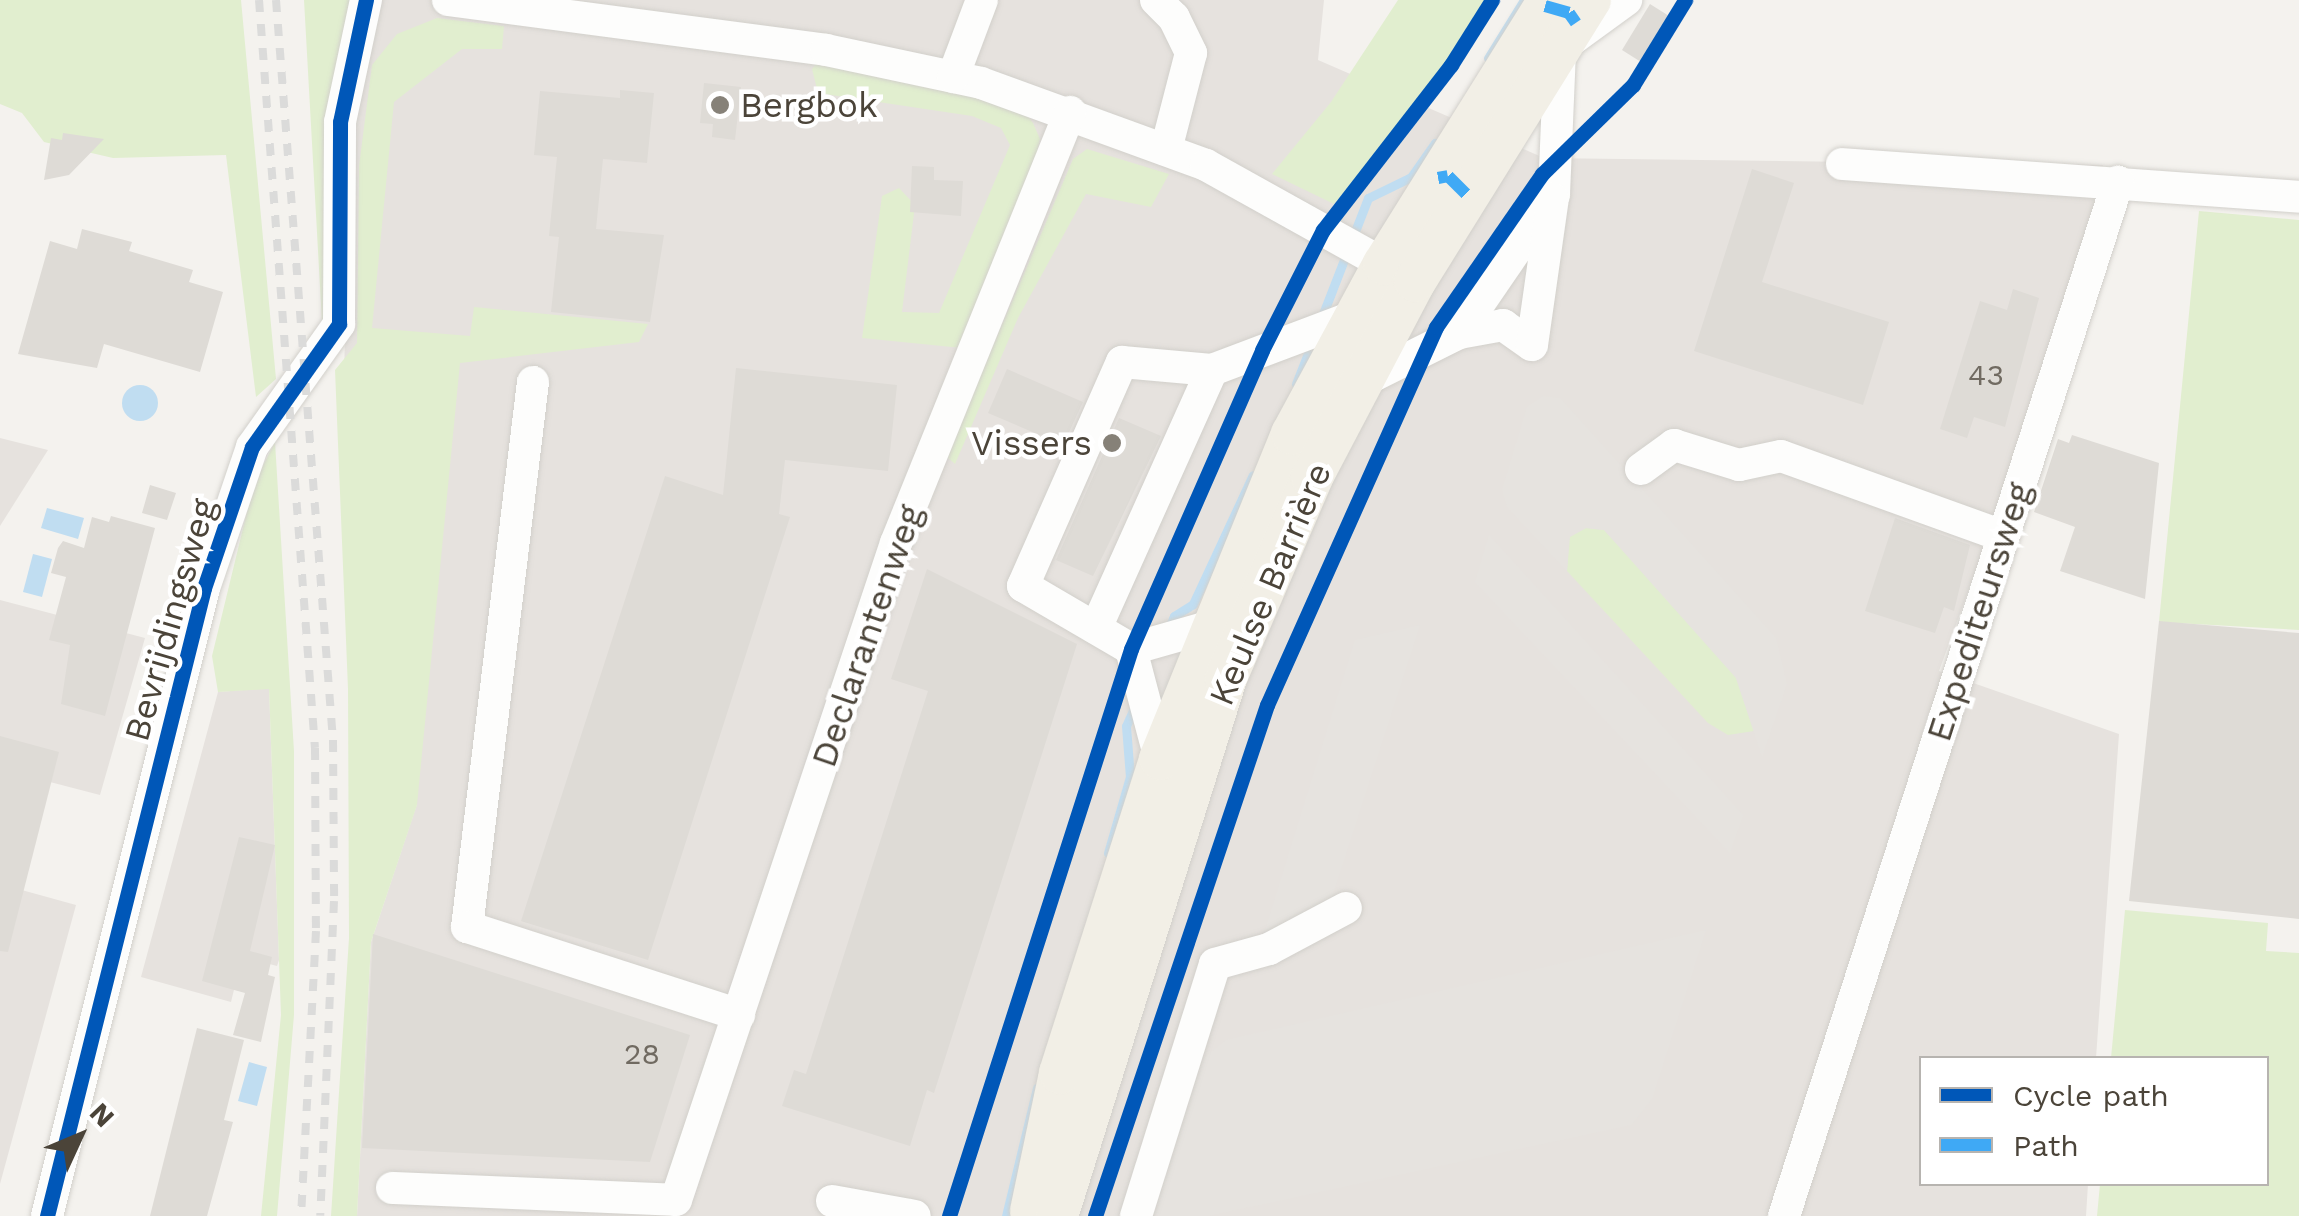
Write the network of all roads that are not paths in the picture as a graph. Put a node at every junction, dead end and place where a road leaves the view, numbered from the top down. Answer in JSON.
{"nodes":[{"id":1,"x":366,"y":0,"type":"edge"},
{"id":2,"x":448,"y":0,"type":"edge"},
{"id":3,"x":982,"y":0,"type":"edge"},
{"id":4,"x":1156,"y":0,"type":"edge"},
{"id":5,"x":1549,"y":0,"type":"edge"},
{"id":6,"x":1590,"y":0,"type":"edge"},
{"id":7,"x":1626,"y":0,"type":"edge"},
{"id":8,"x":1560,"y":48,"type":"junction"},
{"id":9,"x":953,"y":78,"type":"junction"},
{"id":10,"x":1070,"y":112,"type":"junction"},
{"id":11,"x":1166,"y":150,"type":"junction"},
{"id":12,"x":1842,"y":164,"type":"dead end"},
{"id":13,"x":2118,"y":182,"type":"junction"},
{"id":14,"x":1554,"y":194,"type":"junction"},
{"id":15,"x":2299,"y":197,"type":"edge"},
{"id":16,"x":1384,"y":264,"type":"junction"},
{"id":17,"x":1355,"y":316,"type":"junction"},
{"id":18,"x":1459,"y":333,"type":"junction"},
{"id":19,"x":1212,"y":370,"type":"junction"},
{"id":20,"x":533,"y":382,"type":"dead end"},
{"id":21,"x":1359,"y":382,"type":"junction"},
{"id":22,"x":1641,"y":470,"type":"dead end"},
{"id":23,"x":2003,"y":536,"type":"junction"},
{"id":24,"x":1212,"y":626,"type":"junction"},
{"id":25,"x":1096,"y":628,"type":"junction"},
{"id":26,"x":1131,"y":649,"type":"junction"},
{"id":27,"x":1160,"y":760,"type":"junction"},
{"id":28,"x":1346,"y":908,"type":"dead end"},
{"id":29,"x":739,"y":1015,"type":"junction"},
{"id":30,"x":392,"y":1188,"type":"dead end"},
{"id":31,"x":832,"y":1201,"type":"dead end"},
{"id":32,"x":47,"y":1216,"type":"edge"},
{"id":33,"x":914,"y":1216,"type":"edge"},
{"id":34,"x":1030,"y":1216,"type":"edge"},
{"id":35,"x":1057,"y":1216,"type":"edge"},
{"id":36,"x":1136,"y":1216,"type":"edge"},
{"id":37,"x":1784,"y":1216,"type":"edge"}],
"edges":[{"from":1,"to":32,"type":"street","name":"Bevrijdingsweg"},
{"from":2,"to":9,"type":"street"},
{"from":3,"to":9,"type":"street"},
{"from":4,"to":11,"type":"street"},
{"from":5,"to":16,"type":"main road","name":"Keulse Barrière"},
{"from":6,"to":8,"type":"main road","name":"Keulse Barrière"},
{"from":7,"to":8,"type":"street"},
{"from":8,"to":14,"type":"street"},
{"from":8,"to":21,"type":"main road","name":"Keulse Barrière"},
{"from":9,"to":10,"type":"street"},
{"from":10,"to":11,"type":"street"},
{"from":10,"to":29,"type":"street","name":"Declarantenweg"},
{"from":11,"to":16,"type":"street"},
{"from":12,"to":13,"type":"street"},
{"from":13,"to":15,"type":"street"},
{"from":13,"to":23,"type":"street","name":"Expediteursweg"},
{"from":14,"to":18,"type":"street"},
{"from":14,"to":18,"type":"street"},
{"from":16,"to":17,"type":"main road","name":"Keulse Barrière"},
{"from":17,"to":19,"type":"street"},
{"from":17,"to":24,"type":"main road","name":"Keulse Barrière"},
{"from":18,"to":21,"type":"street"},
{"from":19,"to":25,"type":"street"},
{"from":19,"to":25,"type":"street"},
{"from":20,"to":29,"type":"street"},
{"from":21,"to":35,"type":"main road","name":"Keulse Barrière"},
{"from":22,"to":23,"type":"street"},
{"from":23,"to":37,"type":"street","name":"Expediteursweg"},
{"from":24,"to":26,"type":"street"},
{"from":24,"to":27,"type":"main road","name":"Keulse Barrière"},
{"from":25,"to":26,"type":"street"},
{"from":26,"to":27,"type":"street"},
{"from":27,"to":34,"type":"main road","name":"Keulse Barrière"},
{"from":28,"to":36,"type":"street"},
{"from":29,"to":30,"type":"street","name":"Declarantenweg"},
{"from":31,"to":33,"type":"street"}]}
